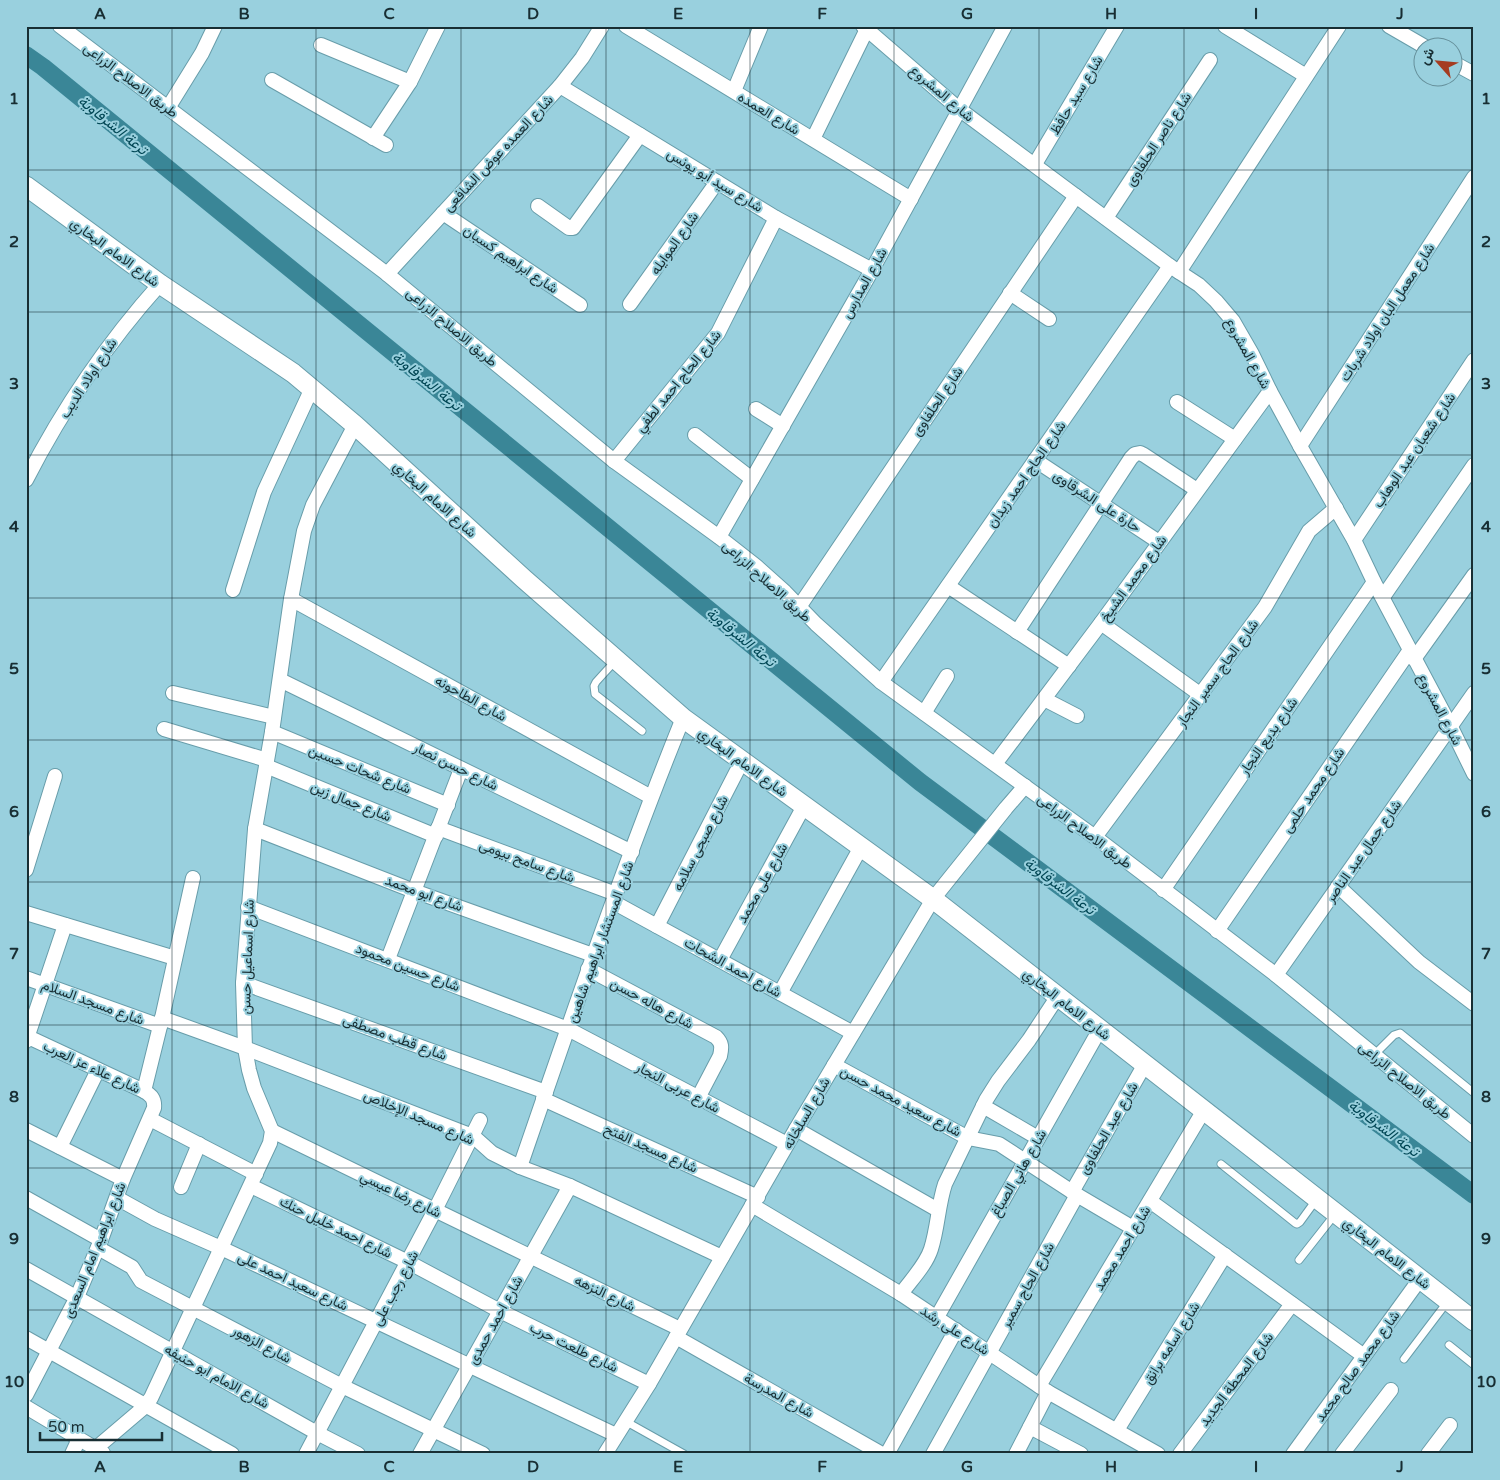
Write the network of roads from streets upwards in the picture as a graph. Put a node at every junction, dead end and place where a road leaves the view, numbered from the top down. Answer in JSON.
{"nodes":[{"id":1,"x":60,"y":26,"type":"edge"},
{"id":2,"x":215,"y":26,"type":"edge"},
{"id":3,"x":438,"y":26,"type":"edge"},
{"id":4,"x":602,"y":26,"type":"edge"},
{"id":5,"x":626,"y":26,"type":"edge"},
{"id":6,"x":761,"y":26,"type":"edge"},
{"id":7,"x":1005,"y":26,"type":"edge"},
{"id":8,"x":1117,"y":26,"type":"edge"},
{"id":9,"x":1225,"y":26,"type":"edge"},
{"id":10,"x":1339,"y":26,"type":"edge"},
{"id":11,"x":1389,"y":26,"type":"edge"},
{"id":12,"x":865,"y":28,"type":"edge"},
{"id":13,"x":1412,"y":40,"type":"edge"},
{"id":14,"x":321,"y":45,"type":"dead end"},
{"id":15,"x":1210,"y":60,"type":"dead end"},
{"id":16,"x":1462,"y":67,"type":"edge"},
{"id":17,"x":1474,"y":74,"type":"edge"},
{"id":18,"x":1306,"y":76,"type":"junction"},
{"id":19,"x":272,"y":80,"type":"dead end"},
{"id":20,"x":410,"y":82,"type":"junction"},
{"id":21,"x":560,"y":86,"type":"junction"},
{"id":22,"x":734,"y":92,"type":"junction"},
{"id":23,"x":168,"y":108,"type":"junction"},
{"id":24,"x":959,"y":109,"type":"junction"},
{"id":25,"x":640,"y":135,"type":"junction"},
{"id":26,"x":373,"y":138,"type":"junction"},
{"id":27,"x":813,"y":140,"type":"junction"},
{"id":28,"x":386,"y":145,"type":"dead end"},
{"id":29,"x":1035,"y":164,"type":"junction"},
{"id":30,"x":1474,"y":177,"type":"edge"},
{"id":31,"x":717,"y":182,"type":"junction"},
{"id":32,"x":26,"y":186,"type":"edge"},
{"id":33,"x":1076,"y":196,"type":"junction"},
{"id":34,"x":911,"y":199,"type":"junction"},
{"id":35,"x":538,"y":206,"type":"dead end"},
{"id":36,"x":443,"y":213,"type":"junction"},
{"id":37,"x":776,"y":218,"type":"junction"},
{"id":38,"x":1106,"y":218,"type":"junction"},
{"id":39,"x":1174,"y":269,"type":"junction"},
{"id":40,"x":872,"y":270,"type":"junction"},
{"id":41,"x":387,"y":274,"type":"junction"},
{"id":42,"x":160,"y":284,"type":"junction"},
{"id":43,"x":1010,"y":293,"type":"junction"},
{"id":44,"x":580,"y":304,"type":"dead end"},
{"id":45,"x":630,"y":304,"type":"dead end"},
{"id":46,"x":1049,"y":318,"type":"dead end"},
{"id":47,"x":1474,"y":360,"type":"edge"},
{"id":48,"x":312,"y":388,"type":"junction"},
{"id":49,"x":1270,"y":391,"type":"junction"},
{"id":50,"x":1176,"y":402,"type":"dead end"},
{"id":51,"x":756,"y":409,"type":"dead end"},
{"id":52,"x":355,"y":425,"type":"junction"},
{"id":53,"x":783,"y":426,"type":"junction"},
{"id":54,"x":695,"y":435,"type":"dead end"},
{"id":55,"x":1235,"y":439,"type":"junction"},
{"id":56,"x":1300,"y":446,"type":"junction"},
{"id":57,"x":1035,"y":460,"type":"junction"},
{"id":58,"x":614,"y":461,"type":"junction"},
{"id":59,"x":1474,"y":465,"type":"edge"},
{"id":60,"x":752,"y":479,"type":"junction"},
{"id":61,"x":26,"y":480,"type":"edge"},
{"id":62,"x":1197,"y":490,"type":"junction"},
{"id":63,"x":1102,"y":504,"type":"junction"},
{"id":64,"x":1336,"y":508,"type":"junction"},
{"id":65,"x":718,"y":537,"type":"junction"},
{"id":66,"x":1354,"y":540,"type":"junction"},
{"id":67,"x":1159,"y":542,"type":"junction"},
{"id":68,"x":1474,"y":575,"type":"edge"},
{"id":69,"x":1374,"y":582,"type":"junction"},
{"id":70,"x":948,"y":586,"type":"junction"},
{"id":71,"x":233,"y":590,"type":"dead end"},
{"id":72,"x":1383,"y":597,"type":"junction"},
{"id":73,"x":291,"y":599,"type":"junction"},
{"id":74,"x":799,"y":607,"type":"junction"},
{"id":75,"x":1100,"y":623,"type":"junction"},
{"id":76,"x":1017,"y":632,"type":"junction"},
{"id":77,"x":1412,"y":655,"type":"junction"},
{"id":78,"x":1069,"y":666,"type":"junction"},
{"id":79,"x":947,"y":676,"type":"dead end"},
{"id":80,"x":280,"y":680,"type":"junction"},
{"id":81,"x":881,"y":682,"type":"junction"},
{"id":82,"x":173,"y":693,"type":"dead end"},
{"id":83,"x":1474,"y":693,"type":"edge"},
{"id":84,"x":1201,"y":695,"type":"junction"},
{"id":85,"x":1044,"y":699,"type":"junction"},
{"id":86,"x":924,"y":713,"type":"junction"},
{"id":87,"x":1077,"y":716,"type":"dead end"},
{"id":88,"x":274,"y":717,"type":"junction"},
{"id":89,"x":683,"y":718,"type":"junction"},
{"id":90,"x":1451,"y":727,"type":"junction"},
{"id":91,"x":164,"y":729,"type":"dead end"},
{"id":92,"x":272,"y":732,"type":"junction"},
{"id":93,"x":742,"y":761,"type":"junction"},
{"id":94,"x":267,"y":763,"type":"junction"},
{"id":95,"x":995,"y":764,"type":"junction"},
{"id":96,"x":462,"y":769,"type":"junction"},
{"id":97,"x":1474,"y":774,"type":"edge"},
{"id":98,"x":55,"y":776,"type":"dead end"},
{"id":99,"x":1025,"y":786,"type":"junction"},
{"id":100,"x":651,"y":797,"type":"junction"},
{"id":101,"x":448,"y":805,"type":"junction"},
{"id":102,"x":804,"y":806,"type":"junction"},
{"id":103,"x":255,"y":829,"type":"junction"},
{"id":104,"x":437,"y":832,"type":"junction"},
{"id":105,"x":1095,"y":838,"type":"junction"},
{"id":106,"x":861,"y":847,"type":"junction"},
{"id":107,"x":632,"y":852,"type":"junction"},
{"id":108,"x":26,"y":870,"type":"edge"},
{"id":109,"x":193,"y":878,"type":"dead end"},
{"id":110,"x":1338,"y":886,"type":"junction"},
{"id":111,"x":1163,"y":890,"type":"junction"},
{"id":112,"x":414,"y":891,"type":"junction"},
{"id":113,"x":615,"y":898,"type":"junction"},
{"id":114,"x":933,"y":898,"type":"junction"},
{"id":115,"x":248,"y":907,"type":"junction"},
{"id":116,"x":27,"y":913,"type":"edge"},
{"id":117,"x":64,"y":925,"type":"junction"},
{"id":118,"x":657,"y":926,"type":"junction"},
{"id":119,"x":1217,"y":931,"type":"junction"},
{"id":120,"x":593,"y":955,"type":"junction"},
{"id":121,"x":175,"y":958,"type":"junction"},
{"id":122,"x":388,"y":959,"type":"junction"},
{"id":123,"x":720,"y":960,"type":"junction"},
{"id":124,"x":588,"y":969,"type":"junction"},
{"id":125,"x":1276,"y":976,"type":"junction"},
{"id":126,"x":26,"y":978,"type":"edge"},
{"id":127,"x":243,"y":983,"type":"junction"},
{"id":128,"x":44,"y":984,"type":"junction"},
{"id":129,"x":780,"y":993,"type":"junction"},
{"id":130,"x":1058,"y":996,"type":"junction"},
{"id":131,"x":1472,"y":999,"type":"edge"},
{"id":132,"x":161,"y":1022,"type":"junction"},
{"id":133,"x":568,"y":1029,"type":"junction"},
{"id":134,"x":1100,"y":1029,"type":"junction"},
{"id":135,"x":853,"y":1033,"type":"junction"},
{"id":136,"x":27,"y":1038,"type":"edge"},
{"id":137,"x":246,"y":1048,"type":"junction"},
{"id":138,"x":1145,"y":1064,"type":"junction"},
{"id":139,"x":834,"y":1065,"type":"junction"},
{"id":140,"x":98,"y":1070,"type":"junction"},
{"id":141,"x":144,"y":1091,"type":"junction"},
{"id":142,"x":545,"y":1096,"type":"junction"},
{"id":143,"x":698,"y":1098,"type":"junction"},
{"id":144,"x":155,"y":1102,"type":"joint"},
{"id":145,"x":983,"y":1106,"type":"junction"},
{"id":146,"x":1204,"y":1110,"type":"junction"},
{"id":147,"x":150,"y":1119,"type":"junction"},
{"id":148,"x":480,"y":1120,"type":"dead end"},
{"id":149,"x":796,"y":1129,"type":"junction"},
{"id":150,"x":26,"y":1130,"type":"edge"},
{"id":151,"x":272,"y":1131,"type":"junction"},
{"id":152,"x":473,"y":1136,"type":"junction"},
{"id":153,"x":1474,"y":1136,"type":"edge"},
{"id":154,"x":968,"y":1138,"type":"junction"},
{"id":155,"x":1038,"y":1138,"type":"junction"},
{"id":156,"x":199,"y":1144,"type":"junction"},
{"id":157,"x":787,"y":1144,"type":"junction"},
{"id":158,"x":60,"y":1147,"type":"junction"},
{"id":159,"x":1026,"y":1160,"type":"junction"},
{"id":160,"x":520,"y":1166,"type":"junction"},
{"id":161,"x":124,"y":1178,"type":"junction"},
{"id":162,"x":253,"y":1180,"type":"junction"},
{"id":163,"x":570,"y":1186,"type":"junction"},
{"id":164,"x":181,"y":1187,"type":"dead end"},
{"id":165,"x":1075,"y":1194,"type":"junction"},
{"id":166,"x":26,"y":1198,"type":"edge"},
{"id":167,"x":117,"y":1198,"type":"junction"},
{"id":168,"x":755,"y":1201,"type":"junction"},
{"id":169,"x":1150,"y":1201,"type":"junction"},
{"id":170,"x":435,"y":1210,"type":"junction"},
{"id":171,"x":938,"y":1210,"type":"junction"},
{"id":172,"x":1134,"y":1228,"type":"junction"},
{"id":173,"x":99,"y":1244,"type":"junction"},
{"id":174,"x":222,"y":1248,"type":"junction"},
{"id":175,"x":1225,"y":1255,"type":"junction"},
{"id":176,"x":530,"y":1256,"type":"junction"},
{"id":177,"x":722,"y":1257,"type":"junction"},
{"id":178,"x":408,"y":1262,"type":"junction"},
{"id":179,"x":26,"y":1269,"type":"edge"},
{"id":180,"x":1420,"y":1279,"type":"junction"},
{"id":181,"x":901,"y":1294,"type":"junction"},
{"id":182,"x":78,"y":1297,"type":"junction"},
{"id":183,"x":1292,"y":1304,"type":"junction"},
{"id":184,"x":194,"y":1308,"type":"junction"},
{"id":185,"x":500,"y":1311,"type":"junction"},
{"id":186,"x":937,"y":1317,"type":"junction"},
{"id":187,"x":377,"y":1321,"type":"junction"},
{"id":188,"x":1474,"y":1321,"type":"edge"},
{"id":189,"x":956,"y":1330,"type":"junction"},
{"id":190,"x":678,"y":1333,"type":"junction"},
{"id":191,"x":26,"y":1338,"type":"edge"},
{"id":192,"x":173,"y":1351,"type":"junction"},
{"id":193,"x":50,"y":1352,"type":"junction"},
{"id":194,"x":989,"y":1352,"type":"junction"},
{"id":195,"x":1364,"y":1356,"type":"junction"},
{"id":196,"x":469,"y":1366,"type":"junction"},
{"id":197,"x":649,"y":1384,"type":"junction"},
{"id":198,"x":342,"y":1386,"type":"junction"},
{"id":199,"x":1044,"y":1389,"type":"junction"},
{"id":200,"x":1390,"y":1390,"type":"dead end"},
{"id":201,"x":26,"y":1395,"type":"edge"},
{"id":202,"x":146,"y":1405,"type":"junction"},
{"id":203,"x":26,"y":1407,"type":"edge"},
{"id":204,"x":1450,"y":1425,"type":"dead end"},
{"id":205,"x":1030,"y":1427,"type":"junction"},
{"id":206,"x":433,"y":1430,"type":"junction"},
{"id":207,"x":1117,"y":1430,"type":"junction"},
{"id":208,"x":317,"y":1433,"type":"junction"},
{"id":209,"x":616,"y":1435,"type":"junction"},
{"id":210,"x":79,"y":1439,"type":"junction"},
{"id":211,"x":213,"y":1449,"type":"edge"},
{"id":212,"x":99,"y":1451,"type":"edge"},
{"id":213,"x":72,"y":1454,"type":"edge"},
{"id":214,"x":232,"y":1454,"type":"edge"},
{"id":215,"x":306,"y":1454,"type":"edge"},
{"id":216,"x":358,"y":1454,"type":"edge"},
{"id":217,"x":420,"y":1454,"type":"edge"},
{"id":218,"x":483,"y":1454,"type":"edge"},
{"id":219,"x":605,"y":1454,"type":"edge"},
{"id":220,"x":881,"y":1454,"type":"edge"},
{"id":221,"x":887,"y":1454,"type":"edge"},
{"id":222,"x":933,"y":1454,"type":"edge"},
{"id":223,"x":1016,"y":1454,"type":"edge"},
{"id":224,"x":1081,"y":1454,"type":"edge"},
{"id":225,"x":1158,"y":1454,"type":"edge"},
{"id":226,"x":1180,"y":1454,"type":"edge"},
{"id":227,"x":1293,"y":1454,"type":"edge"},
{"id":228,"x":1342,"y":1454,"type":"edge"},
{"id":229,"x":1428,"y":1454,"type":"edge"}],
"edges":[{"from":1,"to":23,"type":"street","name":"طريق الاصلاح الزراعى"},
{"from":2,"to":23,"type":"street"},
{"from":3,"to":20,"type":"street"},
{"from":4,"to":21,"type":"street","name":"شارع العمده عوض الشافعى"},
{"from":5,"to":22,"type":"street","name":"شارع العمده"},
{"from":6,"to":22,"type":"street"},
{"from":7,"to":24,"type":"street","name":"شارع المدارس"},
{"from":8,"to":29,"type":"street","name":"شارع سيد حافظ"},
{"from":9,"to":18,"type":"street"},
{"from":10,"to":18,"type":"street","name":"شارع الحاج احمد زيدان"},
{"from":11,"to":13,"type":"street"},
{"from":12,"to":24,"type":"street","name":"شارع المشروع"},
{"from":12,"to":27,"type":"street"},
{"from":14,"to":20,"type":"street"},
{"from":15,"to":38,"type":"street","name":"شارع ناصر الحلفاوى"},
{"from":16,"to":17,"type":"street"},
{"from":18,"to":39,"type":"street","name":"شارع الحاج احمد زيدان"},
{"from":19,"to":26,"type":"street"},
{"from":20,"to":26,"type":"street"},
{"from":21,"to":25,"type":"street","name":"شارع سيد أبو يونس"},
{"from":21,"to":36,"type":"street","name":"شارع العمده عوض الشافعى"},
{"from":22,"to":27,"type":"street","name":"شارع العمده"},
{"from":23,"to":41,"type":"street","name":"طريق الاصلاح الزراعى"},
{"from":24,"to":29,"type":"street","name":"شارع المشروع"},
{"from":24,"to":34,"type":"street","name":"شارع المدارس"},
{"from":25,"to":31,"type":"street","name":"شارع سيد أبو يونس"},
{"from":25,"to":35,"type":"street"},
{"from":26,"to":28,"type":"street"},
{"from":27,"to":34,"type":"street","name":"شارع العمده"},
{"from":29,"to":33,"type":"street","name":"شارع المشروع"},
{"from":30,"to":56,"type":"street","name":"شارع معمل البان اولاد شربات"},
{"from":31,"to":37,"type":"street","name":"شارع سيد أبو يونس"},
{"from":31,"to":45,"type":"street","name":"شارع الموايله"},
{"from":32,"to":42,"type":"street","name":"شارع الامام البخاري"},
{"from":33,"to":38,"type":"street","name":"شارع المشروع"},
{"from":33,"to":43,"type":"street","name":"شارع الحلفاوى"},
{"from":34,"to":40,"type":"street","name":"شارع المدارس"},
{"from":36,"to":41,"type":"street","name":"شارع العمده عوض الشافعى"},
{"from":36,"to":44,"type":"street","name":"شارع ابراهيم كسبان"},
{"from":37,"to":40,"type":"street","name":"شارع سيد أبو يونس"},
{"from":37,"to":58,"type":"street","name":"شارع الحاج احمد لطفي"},
{"from":38,"to":39,"type":"street","name":"شارع المشروع"},
{"from":39,"to":49,"type":"street","name":"شارع المشروع"},
{"from":39,"to":57,"type":"street","name":"شارع الحاج احمد زيدان"},
{"from":40,"to":53,"type":"street","name":"شارع المدارس"},
{"from":41,"to":58,"type":"street","name":"طريق الاصلاح الزراعى"},
{"from":42,"to":48,"type":"street","name":"شارع الامام البخاري"},
{"from":42,"to":61,"type":"street","name":"شارع اولاد الديب"},
{"from":43,"to":46,"type":"street"},
{"from":43,"to":74,"type":"street","name":"شارع الحلفاوى"},
{"from":47,"to":66,"type":"street","name":"شارع شعبان عبد الوهاب"},
{"from":48,"to":52,"type":"street","name":"شارع الامام البخاري"},
{"from":48,"to":71,"type":"street"},
{"from":49,"to":55,"type":"street","name":"شارع محمد الشيخ"},
{"from":49,"to":56,"type":"street","name":"شارع المشروع"},
{"from":50,"to":55,"type":"street"},
{"from":51,"to":53,"type":"street"},
{"from":52,"to":73,"type":"street","name":"شارع اسماعيل حسن"},
{"from":52,"to":89,"type":"street","name":"شارع الامام البخاري"},
{"from":53,"to":60,"type":"street","name":"شارع المدارس"},
{"from":54,"to":60,"type":"street"},
{"from":55,"to":62,"type":"street","name":"شارع محمد الشيخ"},
{"from":56,"to":64,"type":"street","name":"شارع المشروع"},
{"from":57,"to":63,"type":"street","name":"حارة على الشرقاوى"},
{"from":57,"to":70,"type":"street","name":"شارع الحاج احمد زيدان"},
{"from":58,"to":65,"type":"street","name":"طريق الاصلاح الزراعى"},
{"from":59,"to":72,"type":"street"},
{"from":60,"to":65,"type":"street","name":"شارع المدارس"},
{"from":62,"to":63,"type":"street"},
{"from":62,"to":67,"type":"street","name":"شارع محمد الشيخ"},
{"from":63,"to":67,"type":"street","name":"حارة على الشرقاوى"},
{"from":63,"to":76,"type":"street"},
{"from":64,"to":66,"type":"street","name":"شارع المشروع"},
{"from":64,"to":84,"type":"street","name":"شارع الحاج سمير النجار"},
{"from":65,"to":74,"type":"street","name":"طريق الاصلاح الزراعى"},
{"from":66,"to":69,"type":"street","name":"شارع المشروع"},
{"from":67,"to":75,"type":"street","name":"شارع محمد الشيخ"},
{"from":68,"to":77,"type":"street","name":"شارع محمد حلمى"},
{"from":69,"to":72,"type":"street","name":"شارع المشروع"},
{"from":69,"to":111,"type":"street","name":"شارع بديع النجار"},
{"from":70,"to":76,"type":"street"},
{"from":70,"to":81,"type":"street","name":"شارع الحاج احمد زيدان"},
{"from":72,"to":77,"type":"street","name":"شارع المشروع"},
{"from":73,"to":80,"type":"street","name":"شارع اسماعيل حسن"},
{"from":73,"to":100,"type":"street","name":"شارع الطاحونه"},
{"from":74,"to":81,"type":"street","name":"طريق الاصلاح الزراعى"},
{"from":75,"to":78,"type":"street","name":"شارع محمد الشيخ"},
{"from":75,"to":84,"type":"street"},
{"from":76,"to":78,"type":"street"},
{"from":77,"to":90,"type":"street","name":"شارع المشروع"},
{"from":77,"to":119,"type":"street","name":"شارع محمد حلمى"},
{"from":78,"to":85,"type":"street","name":"شارع محمد الشيخ"},
{"from":79,"to":86,"type":"street"},
{"from":80,"to":88,"type":"street","name":"شارع اسماعيل حسن"},
{"from":80,"to":96,"type":"street","name":"شارع حسن نصار"},
{"from":81,"to":86,"type":"street","name":"طريق الاصلاح الزراعى"},
{"from":82,"to":88,"type":"street"},
{"from":83,"to":90,"type":"street"},
{"from":84,"to":105,"type":"street","name":"شارع الحاج سمير النجار"},
{"from":85,"to":87,"type":"street"},
{"from":85,"to":95,"type":"street","name":"شارع محمد الشيخ"},
{"from":86,"to":95,"type":"street","name":"طريق الاصلاح الزراعى"},
{"from":88,"to":92,"type":"street","name":"شارع اسماعيل حسن"},
{"from":89,"to":93,"type":"street","name":"شارع الامام البخاري"},
{"from":89,"to":100,"type":"street","name":"شارع المستشار ابراهيم شاهين"},
{"from":90,"to":97,"type":"street","name":"شارع المشروع"},
{"from":90,"to":110,"type":"street","name":"شارع جمال عبد الناصر"},
{"from":91,"to":94,"type":"street","name":"شارع جمال زين"},
{"from":92,"to":94,"type":"street","name":"شارع اسماعيل حسن"},
{"from":92,"to":101,"type":"street","name":"شارع شحات حسين"},
{"from":93,"to":102,"type":"street","name":"شارع الامام البخاري"},
{"from":93,"to":118,"type":"street","name":"شارع صبحى سلامه"},
{"from":94,"to":103,"type":"street","name":"شارع اسماعيل حسن"},
{"from":94,"to":104,"type":"street","name":"شارع جمال زين"},
{"from":95,"to":99,"type":"street","name":"طريق الاصلاح الزراعى"},
{"from":96,"to":101,"type":"street"},
{"from":96,"to":107,"type":"street","name":"شارع حسن نصار"},
{"from":98,"to":108,"type":"street"},
{"from":99,"to":105,"type":"street","name":"طريق الاصلاح الزراعى"},
{"from":99,"to":114,"type":"street","name":"شارع السلخانه"},
{"from":100,"to":107,"type":"street","name":"شارع المستشار ابراهيم شاهين"},
{"from":101,"to":104,"type":"street"},
{"from":102,"to":106,"type":"street","name":"شارع الامام البخاري"},
{"from":102,"to":123,"type":"street","name":"شارع على محمد"},
{"from":103,"to":112,"type":"street","name":"شارع ابو محمد"},
{"from":103,"to":115,"type":"street","name":"شارع اسماعيل حسن"},
{"from":104,"to":112,"type":"street"},
{"from":104,"to":113,"type":"street","name":"شارع سامح بيومى"},
{"from":105,"to":111,"type":"street","name":"طريق الاصلاح الزراعى"},
{"from":106,"to":114,"type":"street","name":"شارع الامام البخاري"},
{"from":106,"to":129,"type":"street"},
{"from":107,"to":113,"type":"street","name":"شارع المستشار ابراهيم شاهين"},
{"from":109,"to":121,"type":"street"},
{"from":110,"to":125,"type":"street","name":"شارع جمال عبد الناصر"},
{"from":110,"to":131,"type":"street"},
{"from":111,"to":119,"type":"street","name":"طريق الاصلاح الزراعى"},
{"from":112,"to":120,"type":"street","name":"شارع ابو محمد"},
{"from":112,"to":122,"type":"street"},
{"from":113,"to":118,"type":"street","name":"شارع احمد الشحات"},
{"from":113,"to":120,"type":"street","name":"شارع المستشار ابراهيم شاهين"},
{"from":114,"to":130,"type":"street","name":"شارع الامام البخاري"},
{"from":114,"to":135,"type":"street","name":"شارع السلخانه"},
{"from":115,"to":122,"type":"street","name":"شارع حسين محمود"},
{"from":115,"to":127,"type":"street","name":"شارع اسماعيل حسن"},
{"from":116,"to":117,"type":"street"},
{"from":117,"to":121,"type":"street"},
{"from":117,"to":128,"type":"street"},
{"from":118,"to":123,"type":"street","name":"شارع احمد الشحات"},
{"from":119,"to":125,"type":"street","name":"طريق الاصلاح الزراعى"},
{"from":120,"to":124,"type":"street","name":"شارع المستشار ابراهيم شاهين"},
{"from":121,"to":132,"type":"street"},
{"from":122,"to":133,"type":"street","name":"شارع حسين محمود"},
{"from":123,"to":129,"type":"street","name":"شارع احمد الشحات"},
{"from":124,"to":133,"type":"street","name":"شارع المستشار ابراهيم شاهين"},
{"from":124,"to":143,"type":"street","name":"شارع هاله حسن"},
{"from":125,"to":153,"type":"street","name":"طريق الاصلاح الزراعى"},
{"from":126,"to":128,"type":"street","name":"شارع مسجد السلام"},
{"from":127,"to":137,"type":"street","name":"شارع اسماعيل حسن"},
{"from":127,"to":142,"type":"street","name":"شارع قطب مصطفى"},
{"from":128,"to":132,"type":"street","name":"شارع مسجد السلام"},
{"from":128,"to":136,"type":"street"},
{"from":129,"to":135,"type":"street","name":"شارع احمد الشحات"},
{"from":130,"to":134,"type":"street","name":"شارع الامام البخاري"},
{"from":130,"to":145,"type":"street"},
{"from":132,"to":137,"type":"street","name":"شارع مسجد الإخلاص"},
{"from":132,"to":141,"type":"street"},
{"from":133,"to":142,"type":"street","name":"شارع المستشار ابراهيم شاهين"},
{"from":133,"to":143,"type":"street","name":"شارع عربى النجار"},
{"from":134,"to":138,"type":"street","name":"شارع الامام البخاري"},
{"from":134,"to":155,"type":"street","name":"شارع هاني الصباغ"},
{"from":135,"to":139,"type":"street","name":"شارع السلخانه"},
{"from":136,"to":140,"type":"street","name":"شارع علاء عز العرب"},
{"from":137,"to":151,"type":"street","name":"شارع اسماعيل حسن"},
{"from":137,"to":152,"type":"street","name":"شارع مسجد الإخلاص"},
{"from":138,"to":146,"type":"street","name":"شارع الامام البخاري"},
{"from":138,"to":165,"type":"street","name":"شارع عيد الحلفاوى"},
{"from":139,"to":149,"type":"street","name":"شارع السلخانه"},
{"from":139,"to":154,"type":"street","name":"شارع سعيد محمد حسن"},
{"from":140,"to":141,"type":"street","name":"شارع علاء عز العرب"},
{"from":140,"to":158,"type":"street"},
{"from":141,"to":144,"type":"street","name":"شارع علاء عز العرب"},
{"from":142,"to":160,"type":"street","name":"شارع المستشار ابراهيم شاهين"},
{"from":142,"to":168,"type":"street","name":"شارع مسجد الفتح"},
{"from":143,"to":157,"type":"street","name":"شارع عربى النجار"},
{"from":144,"to":147,"type":"street","name":"شارع ابراهيم امام السعدى"},
{"from":145,"to":154,"type":"street"},
{"from":145,"to":155,"type":"street"},
{"from":146,"to":169,"type":"street","name":"شارع احمد محمد"},
{"from":146,"to":180,"type":"street","name":"شارع الامام البخاري"},
{"from":147,"to":156,"type":"street","name":"شارع احمد خليل حنك"},
{"from":147,"to":161,"type":"street","name":"شارع ابراهيم امام السعدى"},
{"from":148,"to":152,"type":"street","name":"شارع رجب على"},
{"from":149,"to":157,"type":"street","name":"شارع السلخانه"},
{"from":149,"to":171,"type":"street"},
{"from":150,"to":158,"type":"street"},
{"from":151,"to":162,"type":"street"},
{"from":151,"to":170,"type":"street","name":"شارع رضا عيسي"},
{"from":152,"to":160,"type":"street","name":"شارع مسجد الإخلاص"},
{"from":152,"to":170,"type":"street","name":"شارع رجب على"},
{"from":154,"to":159,"type":"street","name":"شارع سعيد محمد حسن"},
{"from":154,"to":171,"type":"street"},
{"from":155,"to":159,"type":"street","name":"شارع هاني الصباغ"},
{"from":156,"to":162,"type":"street","name":"شارع احمد خليل حنك"},
{"from":156,"to":164,"type":"street"},
{"from":157,"to":168,"type":"street","name":"شارع السلخانه"},
{"from":158,"to":161,"type":"street"},
{"from":159,"to":165,"type":"street","name":"شارع سعيد محمد حسن"},
{"from":159,"to":186,"type":"street","name":"شارع هاني الصباغ"},
{"from":160,"to":163,"type":"street","name":"شارع مسجد الإخلاص"},
{"from":161,"to":167,"type":"street","name":"شارع ابراهيم امام السعدى"},
{"from":162,"to":174,"type":"street"},
{"from":162,"to":178,"type":"street","name":"شارع احمد خليل حنك"},
{"from":163,"to":176,"type":"street","name":"شارع احمد حمدى"},
{"from":163,"to":177,"type":"street","name":"شارع مسجد الإخلاص"},
{"from":165,"to":172,"type":"street","name":"شارع سعيد محمد حسن"},
{"from":165,"to":194,"type":"street","name":"شارع الحاج سمير"},
{"from":166,"to":173,"type":"street","name":"شارع الزهور"},
{"from":167,"to":173,"type":"street","name":"شارع ابراهيم امام السعدى"},
{"from":167,"to":174,"type":"street","name":"شارع سعيد احمد على"},
{"from":168,"to":177,"type":"street","name":"شارع السلخانه"},
{"from":168,"to":181,"type":"street","name":"شارع على رشد"},
{"from":169,"to":172,"type":"street","name":"شارع احمد محمد"},
{"from":169,"to":175,"type":"street"},
{"from":170,"to":176,"type":"street","name":"شارع رضا عيسي"},
{"from":170,"to":178,"type":"street","name":"شارع رجب على"},
{"from":171,"to":181,"type":"street"},
{"from":172,"to":199,"type":"street","name":"شارع احمد محمد"},
{"from":173,"to":182,"type":"street","name":"شارع ابراهيم امام السعدى"},
{"from":173,"to":184,"type":"street","name":"شارع الزهور"},
{"from":174,"to":184,"type":"street"},
{"from":174,"to":187,"type":"street","name":"شارع سعيد احمد على"},
{"from":175,"to":183,"type":"street"},
{"from":175,"to":207,"type":"street","name":"شارع اسامه برانق"},
{"from":176,"to":185,"type":"street","name":"شارع احمد حمدى"},
{"from":176,"to":190,"type":"street","name":"شارع النزهه"},
{"from":177,"to":190,"type":"street","name":"شارع السلخانه"},
{"from":178,"to":185,"type":"street","name":"شارع احمد خليل حنك"},
{"from":178,"to":187,"type":"street","name":"شارع رجب على"},
{"from":179,"to":182,"type":"street","name":"شارع الامام ابو حنيفه"},
{"from":180,"to":188,"type":"street","name":"شارع الامام البخاري"},
{"from":180,"to":195,"type":"street","name":"شارع محمد صالح محمد"},
{"from":181,"to":186,"type":"street","name":"شارع على رشد"},
{"from":182,"to":192,"type":"street","name":"شارع الامام ابو حنيفه"},
{"from":182,"to":193,"type":"street","name":"شارع ابراهيم امام السعدى"},
{"from":183,"to":195,"type":"street"},
{"from":183,"to":226,"type":"street","name":"شارع المحطة الجديد"},
{"from":184,"to":192,"type":"street"},
{"from":184,"to":198,"type":"street","name":"شارع الزهور"},
{"from":185,"to":196,"type":"street","name":"شارع احمد حمدى"},
{"from":185,"to":197,"type":"street","name":"شارع طلعت حرب"},
{"from":186,"to":189,"type":"street","name":"شارع على رشد"},
{"from":187,"to":196,"type":"street","name":"شارع سعيد احمد على"},
{"from":187,"to":198,"type":"street","name":"شارع رجب على"},
{"from":189,"to":194,"type":"street","name":"شارع على رشد"},
{"from":189,"to":221,"type":"street"},
{"from":190,"to":197,"type":"street","name":"شارع السلخانه"},
{"from":190,"to":220,"type":"street","name":"شارع المدرسة"},
{"from":191,"to":193,"type":"street"},
{"from":192,"to":202,"type":"street"},
{"from":192,"to":208,"type":"street","name":"شارع الامام ابو حنيفه"},
{"from":193,"to":201,"type":"street","name":"شارع ابراهيم امام السعدى"},
{"from":193,"to":202,"type":"street"},
{"from":194,"to":199,"type":"street","name":"شارع على رشد"},
{"from":194,"to":222,"type":"street","name":"شارع الحاج سمير"},
{"from":195,"to":227,"type":"street","name":"شارع محمد صالح محمد"},
{"from":196,"to":206,"type":"street","name":"شارع احمد حمدى"},
{"from":196,"to":209,"type":"street","name":"شارع سعيد احمد على"},
{"from":197,"to":209,"type":"street","name":"شارع السلخانه"},
{"from":198,"to":206,"type":"street","name":"شارع الزهور"},
{"from":198,"to":208,"type":"street","name":"شارع رجب على"},
{"from":199,"to":205,"type":"street","name":"شارع احمد محمد"},
{"from":199,"to":207,"type":"street","name":"شارع على رشد"},
{"from":200,"to":228,"type":"street"},
{"from":202,"to":211,"type":"street"},
{"from":202,"to":212,"type":"street"},
{"from":203,"to":210,"type":"street"},
{"from":204,"to":229,"type":"street"},
{"from":205,"to":223,"type":"street","name":"شارع احمد محمد"},
{"from":205,"to":224,"type":"street"},
{"from":206,"to":217,"type":"street","name":"شارع احمد حمدى"},
{"from":206,"to":218,"type":"street","name":"شارع الزهور"},
{"from":207,"to":225,"type":"street","name":"شارع على رشد"},
{"from":208,"to":215,"type":"street","name":"شارع رجب على"},
{"from":208,"to":216,"type":"street","name":"شارع الامام ابو حنيفه"},
{"from":209,"to":219,"type":"street","name":"شارع السلخانه"},
{"from":210,"to":212,"type":"street"},
{"from":210,"to":213,"type":"street"},
{"from":211,"to":214,"type":"street"}]}
